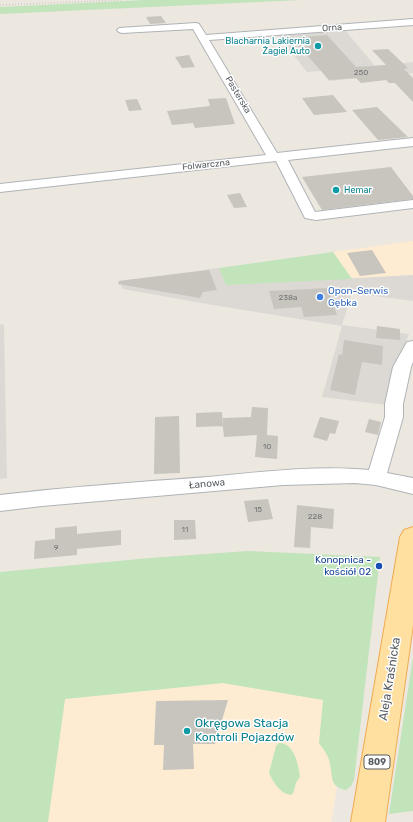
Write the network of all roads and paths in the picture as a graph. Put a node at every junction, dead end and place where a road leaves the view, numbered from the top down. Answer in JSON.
{"nodes":[{"id":1,"x":413,"y":22,"type":"edge"},
{"id":2,"x":122,"y":30,"type":"dead end"},
{"id":3,"x":202,"y":36,"type":"junction"},
{"id":4,"x":413,"y":142,"type":"edge"},
{"id":5,"x":277,"y":158,"type":"junction"},
{"id":6,"x":0,"y":188,"type":"edge"},
{"id":7,"x":413,"y":204,"type":"edge"},
{"id":8,"x":413,"y":346,"type":"edge"},
{"id":9,"x":376,"y":478,"type":"junction"},
{"id":10,"x":413,"y":486,"type":"edge"},
{"id":11,"x":0,"y":503,"type":"edge"},
{"id":12,"x":413,"y":537,"type":"edge"},
{"id":13,"x":368,"y":822,"type":"edge"}],
"edges":[{"from":1,"to":3,"type":"street","name":"Orna"},
{"from":2,"to":3,"type":"street"},
{"from":3,"to":5,"type":"street","name":"Pasterska"},
{"from":4,"to":5,"type":"street","name":"Folwarczna"},
{"from":5,"to":6,"type":"street","name":"Folwarczna"},
{"from":5,"to":7,"type":"street","name":"Pasterska"},
{"from":8,"to":9,"type":"street"},
{"from":9,"to":10,"type":"street","name":"Łanowa"},
{"from":9,"to":11,"type":"street","name":"Łanowa"},
{"from":12,"to":13,"type":"main road","name":"Aleja Kraśnicka","number":"809"}]}
